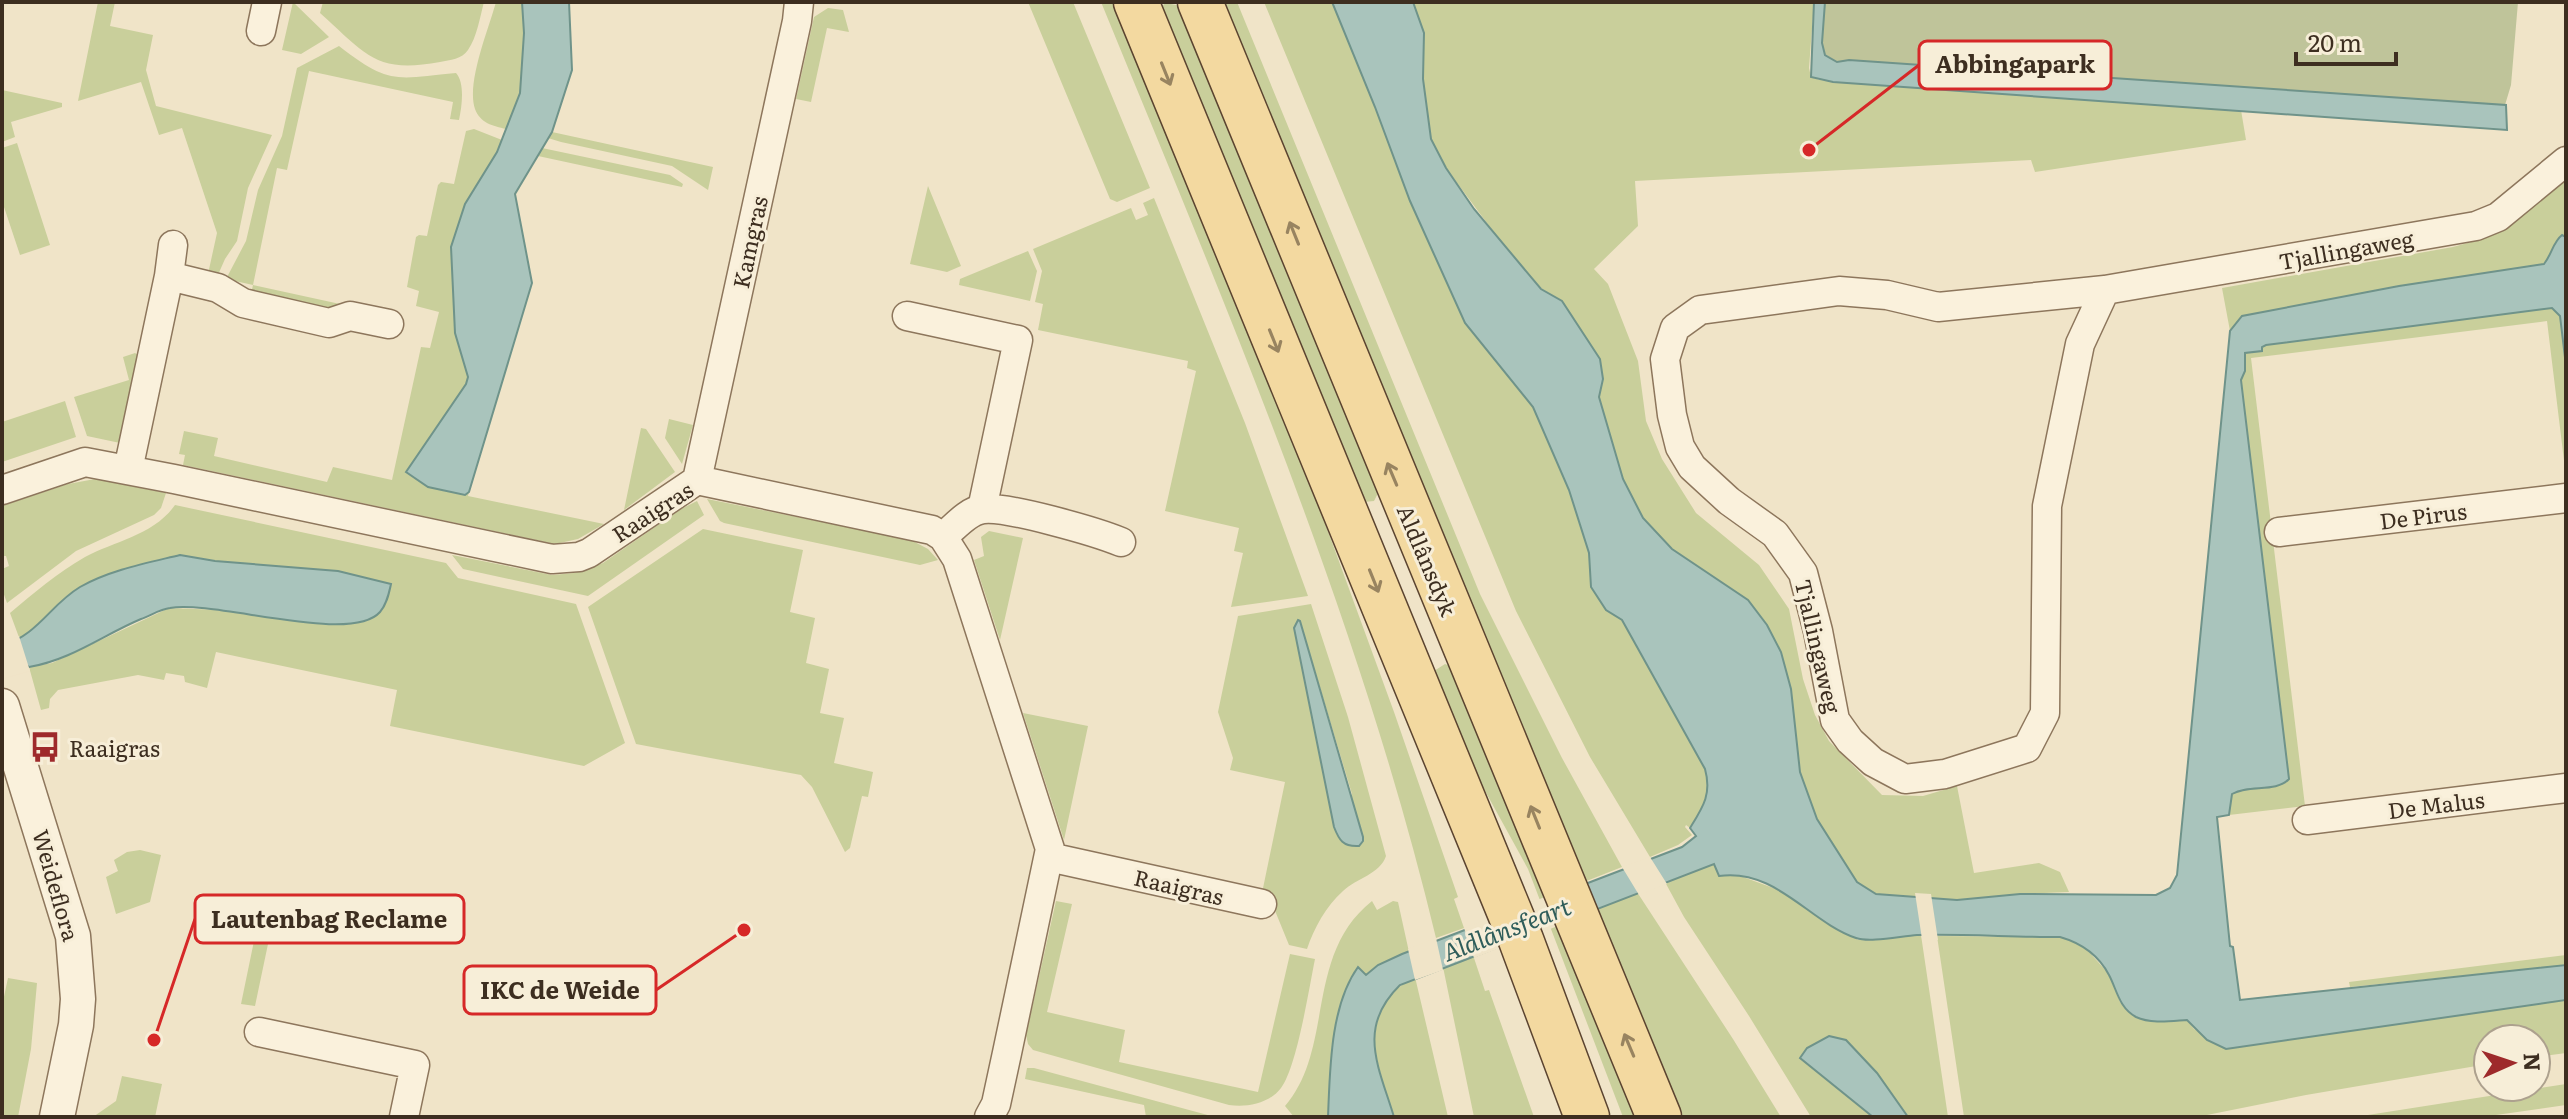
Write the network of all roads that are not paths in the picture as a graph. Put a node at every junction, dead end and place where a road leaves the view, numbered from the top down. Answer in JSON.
{"nodes":[{"id":1,"x":267,"y":2,"type":"edge"},
{"id":2,"x":805,"y":2,"type":"edge"},
{"id":3,"x":1136,"y":2,"type":"edge"},
{"id":4,"x":1200,"y":2,"type":"edge"},
{"id":5,"x":261,"y":31,"type":"dead end"},
{"id":6,"x":2566,"y":161,"type":"edge"},
{"id":7,"x":173,"y":245,"type":"dead end"},
{"id":8,"x":169,"y":276,"type":"junction"},
{"id":9,"x":2105,"y":290,"type":"junction"},
{"id":10,"x":907,"y":316,"type":"dead end"},
{"id":11,"x":389,"y":324,"type":"dead end"},
{"id":12,"x":128,"y":470,"type":"junction"},
{"id":13,"x":697,"y":480,"type":"junction"},
{"id":14,"x":2,"y":490,"type":"edge"},
{"id":15,"x":2566,"y":498,"type":"edge"},
{"id":16,"x":982,"y":509,"type":"junction"},
{"id":17,"x":2279,"y":532,"type":"dead end"},
{"id":18,"x":943,"y":537,"type":"junction"},
{"id":19,"x":1121,"y":542,"type":"dead end"},
{"id":20,"x":2,"y":706,"type":"edge"},
{"id":21,"x":13,"y":779,"type":"edge"},
{"id":22,"x":2566,"y":788,"type":"edge"},
{"id":23,"x":2307,"y":820,"type":"dead end"},
{"id":24,"x":1049,"y":857,"type":"junction"},
{"id":25,"x":1262,"y":904,"type":"dead end"},
{"id":26,"x":259,"y":1032,"type":"dead end"},
{"id":27,"x":57,"y":1117,"type":"edge"},
{"id":28,"x":404,"y":1117,"type":"edge"},
{"id":29,"x":989,"y":1117,"type":"edge"},
{"id":30,"x":1587,"y":1117,"type":"edge"},
{"id":31,"x":1659,"y":1117,"type":"edge"}],
"edges":[{"from":1,"to":5,"type":"street"},
{"from":2,"to":13,"type":"street","name":"Kamgras"},
{"from":3,"to":30,"type":"main road","one_way":true},
{"from":31,"to":4,"type":"main road","name":"Aldlânsdyk","one_way":true},
{"from":6,"to":9,"type":"street","name":"Tjallingaweg"},
{"from":7,"to":8,"type":"street"},
{"from":8,"to":11,"type":"street"},
{"from":8,"to":12,"type":"street"},
{"from":9,"to":9,"type":"street","name":"Tjallingaweg"},
{"from":10,"to":16,"type":"street"},
{"from":12,"to":13,"type":"street","name":"Raaigras"},
{"from":12,"to":14,"type":"street","name":"Raaigras"},
{"from":13,"to":18,"type":"street","name":"Raaigras"},
{"from":15,"to":17,"type":"street","name":"De Pirus"},
{"from":16,"to":18,"type":"street"},
{"from":16,"to":19,"type":"street"},
{"from":18,"to":24,"type":"street"},
{"from":20,"to":21,"type":"street","name":"Weideflora"},
{"from":21,"to":27,"type":"street","name":"Weideflora"},
{"from":22,"to":23,"type":"street","name":"De Malus"},
{"from":24,"to":25,"type":"street","name":"Raaigras"},
{"from":24,"to":29,"type":"street"},
{"from":26,"to":28,"type":"street"}]}
